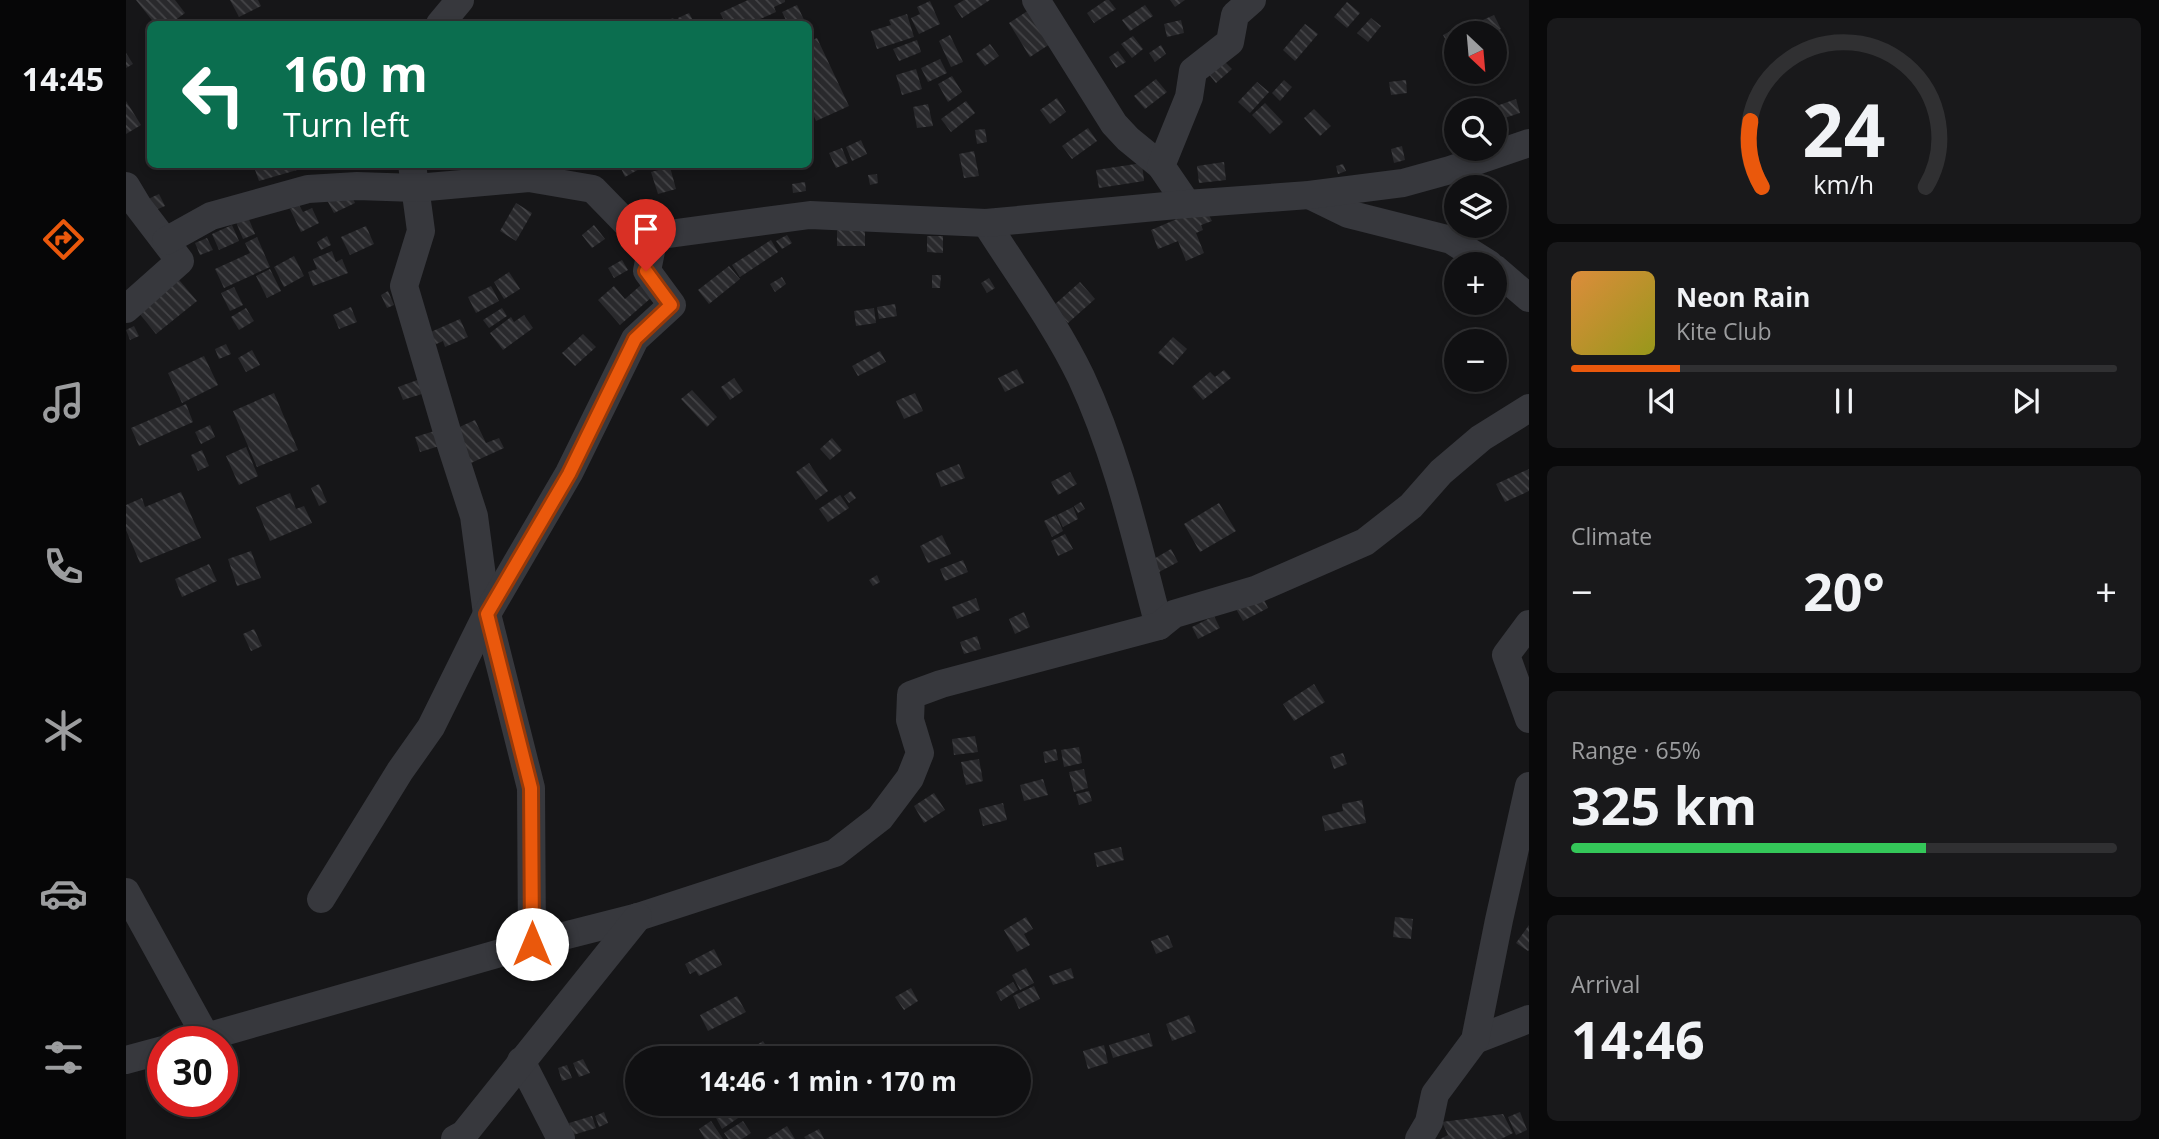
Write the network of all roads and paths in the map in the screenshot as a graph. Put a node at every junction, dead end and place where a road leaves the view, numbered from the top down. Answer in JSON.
{"nodes":[{"id":1,"x":460,"y":0,"type":"edge"},
{"id":2,"x":1036,"y":0,"type":"edge"},
{"id":3,"x":1252,"y":0,"type":"edge"},
{"id":4,"x":442,"y":21,"type":"edge"},
{"id":5,"x":1529,"y":143,"type":"edge"},
{"id":6,"x":1161,"y":166,"type":"junction"},
{"id":7,"x":414,"y":176,"type":"edge"},
{"id":8,"x":126,"y":186,"type":"edge"},
{"id":9,"x":1308,"y":195,"type":"junction"},
{"id":10,"x":1187,"y":204,"type":"junction"},
{"id":11,"x":986,"y":223,"type":"junction"},
{"id":12,"x":654,"y":236,"type":"junction"},
{"id":13,"x":166,"y":241,"type":"junction"},
{"id":14,"x":1470,"y":252,"type":"edge"},
{"id":15,"x":1507,"y":279,"type":"edge"},
{"id":16,"x":1529,"y":298,"type":"edge"},
{"id":17,"x":126,"y":309,"type":"edge"},
{"id":18,"x":1529,"y":408,"type":"edge"},
{"id":19,"x":487,"y":614,"type":"junction"},
{"id":20,"x":1529,"y":624,"type":"edge"},
{"id":21,"x":1159,"y":626,"type":"junction"},
{"id":22,"x":1529,"y":719,"type":"edge"},
{"id":23,"x":1529,"y":786,"type":"edge"},
{"id":24,"x":126,"y":892,"type":"edge"},
{"id":25,"x":321,"y":899,"type":"dead end"},
{"id":26,"x":638,"y":917,"type":"junction"},
{"id":27,"x":532,"y":944,"type":"junction"},
{"id":28,"x":1529,"y":1019,"type":"edge"},
{"id":29,"x":193,"y":1026,"type":"edge"},
{"id":30,"x":238,"y":1028,"type":"edge"},
{"id":31,"x":1475,"y":1040,"type":"junction"},
{"id":32,"x":147,"y":1054,"type":"edge"},
{"id":33,"x":126,"y":1060,"type":"edge"},
{"id":34,"x":521,"y":1062,"type":"junction"},
{"id":35,"x":455,"y":1139,"type":"edge"},
{"id":36,"x":561,"y":1139,"type":"edge"},
{"id":37,"x":1419,"y":1139,"type":"edge"}],
"edges":[{"from":1,"to":4,"type":"street"},
{"from":2,"to":6,"type":"street"},
{"from":3,"to":6,"type":"street"},
{"from":5,"to":9,"type":"street"},
{"from":6,"to":10,"type":"street"},
{"from":7,"to":12,"type":"street"},
{"from":7,"to":13,"type":"street"},
{"from":7,"to":19,"type":"street"},
{"from":8,"to":13,"type":"street"},
{"from":9,"to":10,"type":"street"},
{"from":9,"to":14,"type":"street"},
{"from":10,"to":11,"type":"street"},
{"from":11,"to":12,"type":"street"},
{"from":11,"to":21,"type":"street"},
{"from":12,"to":19,"type":"street"},
{"from":13,"to":17,"type":"street"},
{"from":15,"to":16,"type":"street"},
{"from":18,"to":21,"type":"street"},
{"from":19,"to":25,"type":"street"},
{"from":19,"to":27,"type":"street"},
{"from":20,"to":22,"type":"street"},
{"from":21,"to":26,"type":"street"},
{"from":23,"to":31,"type":"street"},
{"from":24,"to":29,"type":"street"},
{"from":26,"to":27,"type":"street"},
{"from":26,"to":34,"type":"street"},
{"from":27,"to":30,"type":"street"},
{"from":28,"to":31,"type":"street"},
{"from":31,"to":37,"type":"street"},
{"from":32,"to":33,"type":"street"},
{"from":34,"to":35,"type":"street"},
{"from":34,"to":36,"type":"street"}]}
